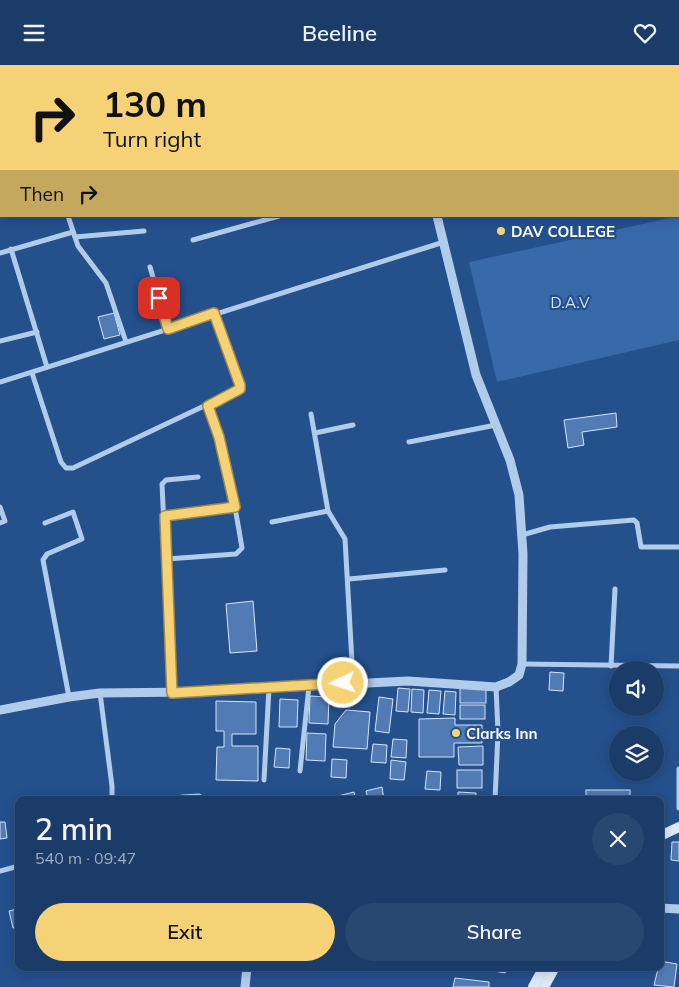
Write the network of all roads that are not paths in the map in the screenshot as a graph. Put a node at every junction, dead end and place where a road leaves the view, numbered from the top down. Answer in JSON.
{"nodes":[{"id":1,"x":68,"y":217,"type":"edge"},
{"id":2,"x":274,"y":217,"type":"edge"},
{"id":3,"x":437,"y":217,"type":"edge"},
{"id":4,"x":144,"y":231,"type":"dead end"},
{"id":5,"x":74,"y":234,"type":"junction"},
{"id":6,"x":193,"y":240,"type":"dead end"},
{"id":7,"x":444,"y":242,"type":"junction"},
{"id":8,"x":11,"y":249,"type":"junction"},
{"id":9,"x":0,"y":253,"type":"edge"},
{"id":10,"x":150,"y":267,"type":"dead end"},
{"id":11,"x":214,"y":313,"type":"junction"},
{"id":12,"x":168,"y":329,"type":"junction"},
{"id":13,"x":37,"y":332,"type":"junction"},
{"id":14,"x":0,"y":341,"type":"edge"},
{"id":15,"x":126,"y":342,"type":"junction"},
{"id":16,"x":47,"y":367,"type":"junction"},
{"id":17,"x":32,"y":373,"type":"junction"},
{"id":18,"x":0,"y":382,"type":"edge"},
{"id":19,"x":208,"y":406,"type":"junction"},
{"id":20,"x":311,"y":414,"type":"dead end"},
{"id":21,"x":353,"y":425,"type":"dead end"},
{"id":22,"x":496,"y":425,"type":"junction"},
{"id":23,"x":315,"y":433,"type":"junction"},
{"id":24,"x":409,"y":442,"type":"dead end"},
{"id":25,"x":198,"y":477,"type":"dead end"},
{"id":26,"x":0,"y":507,"type":"edge"},
{"id":27,"x":235,"y":507,"type":"junction"},
{"id":28,"x":328,"y":511,"type":"junction"},
{"id":29,"x":165,"y":516,"type":"junction"},
{"id":30,"x":272,"y":522,"type":"dead end"},
{"id":31,"x":0,"y":523,"type":"edge"},
{"id":32,"x":45,"y":523,"type":"dead end"},
{"id":33,"x":522,"y":535,"type":"junction"},
{"id":34,"x":679,"y":547,"type":"edge"},
{"id":35,"x":167,"y":559,"type":"junction"},
{"id":36,"x":445,"y":570,"type":"dead end"},
{"id":37,"x":349,"y":579,"type":"junction"},
{"id":38,"x":615,"y":589,"type":"dead end"},
{"id":39,"x":611,"y":661,"type":"edge"},
{"id":40,"x":522,"y":664,"type":"junction"},
{"id":41,"x":609,"y":666,"type":"edge"},
{"id":42,"x":664,"y":666,"type":"edge"},
{"id":43,"x":679,"y":666,"type":"edge"},
{"id":44,"x":343,"y":683,"type":"junction"},
{"id":45,"x":309,"y":685,"type":"junction"},
{"id":46,"x":269,"y":687,"type":"junction"},
{"id":47,"x":496,"y":687,"type":"junction"},
{"id":48,"x":100,"y":693,"type":"junction"},
{"id":49,"x":172,"y":693,"type":"junction"},
{"id":50,"x":69,"y":697,"type":"junction"},
{"id":51,"x":0,"y":710,"type":"edge"},
{"id":52,"x":679,"y":769,"type":"edge"},
{"id":53,"x":300,"y":771,"type":"dead end"},
{"id":54,"x":264,"y":780,"type":"dead end"},
{"id":55,"x":112,"y":796,"type":"edge"},
{"id":56,"x":495,"y":796,"type":"edge"},
{"id":57,"x":679,"y":808,"type":"edge"},
{"id":58,"x":679,"y":827,"type":"edge"},
{"id":59,"x":664,"y":835,"type":"edge"},
{"id":60,"x":15,"y":867,"type":"edge"},
{"id":61,"x":0,"y":871,"type":"edge"},
{"id":62,"x":664,"y":908,"type":"edge"},
{"id":63,"x":679,"y":909,"type":"edge"},
{"id":64,"x":247,"y":971,"type":"edge"},
{"id":65,"x":542,"y":971,"type":"edge"},
{"id":66,"x":553,"y":971,"type":"edge"},
{"id":67,"x":245,"y":987,"type":"edge"},
{"id":68,"x":532,"y":987,"type":"edge"},
{"id":69,"x":544,"y":987,"type":"edge"}],
"edges":[{"from":1,"to":5,"type":"street"},
{"from":2,"to":6,"type":"street"},
{"from":3,"to":7,"type":"street"},
{"from":4,"to":5,"type":"street"},
{"from":5,"to":8,"type":"street"},
{"from":5,"to":15,"type":"street"},
{"from":7,"to":11,"type":"street"},
{"from":7,"to":22,"type":"street"},
{"from":8,"to":9,"type":"street"},
{"from":8,"to":13,"type":"street"},
{"from":10,"to":12,"type":"street"},
{"from":11,"to":12,"type":"street"},
{"from":11,"to":19,"type":"street"},
{"from":12,"to":15,"type":"street"},
{"from":13,"to":14,"type":"street"},
{"from":13,"to":16,"type":"street"},
{"from":15,"to":16,"type":"street"},
{"from":16,"to":17,"type":"street"},
{"from":17,"to":18,"type":"street"},
{"from":17,"to":19,"type":"street"},
{"from":19,"to":27,"type":"street"},
{"from":20,"to":23,"type":"street"},
{"from":21,"to":23,"type":"street"},
{"from":22,"to":24,"type":"street"},
{"from":22,"to":33,"type":"street"},
{"from":23,"to":28,"type":"street"},
{"from":25,"to":29,"type":"street"},
{"from":26,"to":31,"type":"street"},
{"from":27,"to":29,"type":"street"},
{"from":27,"to":35,"type":"street"},
{"from":28,"to":30,"type":"street"},
{"from":28,"to":37,"type":"street"},
{"from":29,"to":35,"type":"street"},
{"from":32,"to":50,"type":"street"},
{"from":33,"to":34,"type":"street"},
{"from":33,"to":40,"type":"street"},
{"from":35,"to":49,"type":"street"},
{"from":36,"to":37,"type":"street"},
{"from":37,"to":44,"type":"street"},
{"from":38,"to":39,"type":"street"},
{"from":40,"to":41,"type":"street"},
{"from":40,"to":47,"type":"street"},
{"from":42,"to":43,"type":"street"},
{"from":44,"to":45,"type":"street"},
{"from":44,"to":47,"type":"street"},
{"from":45,"to":46,"type":"street"},
{"from":45,"to":53,"type":"street"},
{"from":46,"to":49,"type":"street"},
{"from":46,"to":54,"type":"street"},
{"from":47,"to":56,"type":"street"},
{"from":48,"to":49,"type":"street"},
{"from":48,"to":50,"type":"street"},
{"from":48,"to":55,"type":"street"},
{"from":50,"to":51,"type":"street"},
{"from":52,"to":57,"type":"street"},
{"from":58,"to":59,"type":"main road"},
{"from":60,"to":61,"type":"street"},
{"from":62,"to":63,"type":"street"},
{"from":64,"to":67,"type":"street"},
{"from":65,"to":68,"type":"main road"},
{"from":66,"to":69,"type":"main road"}]}
